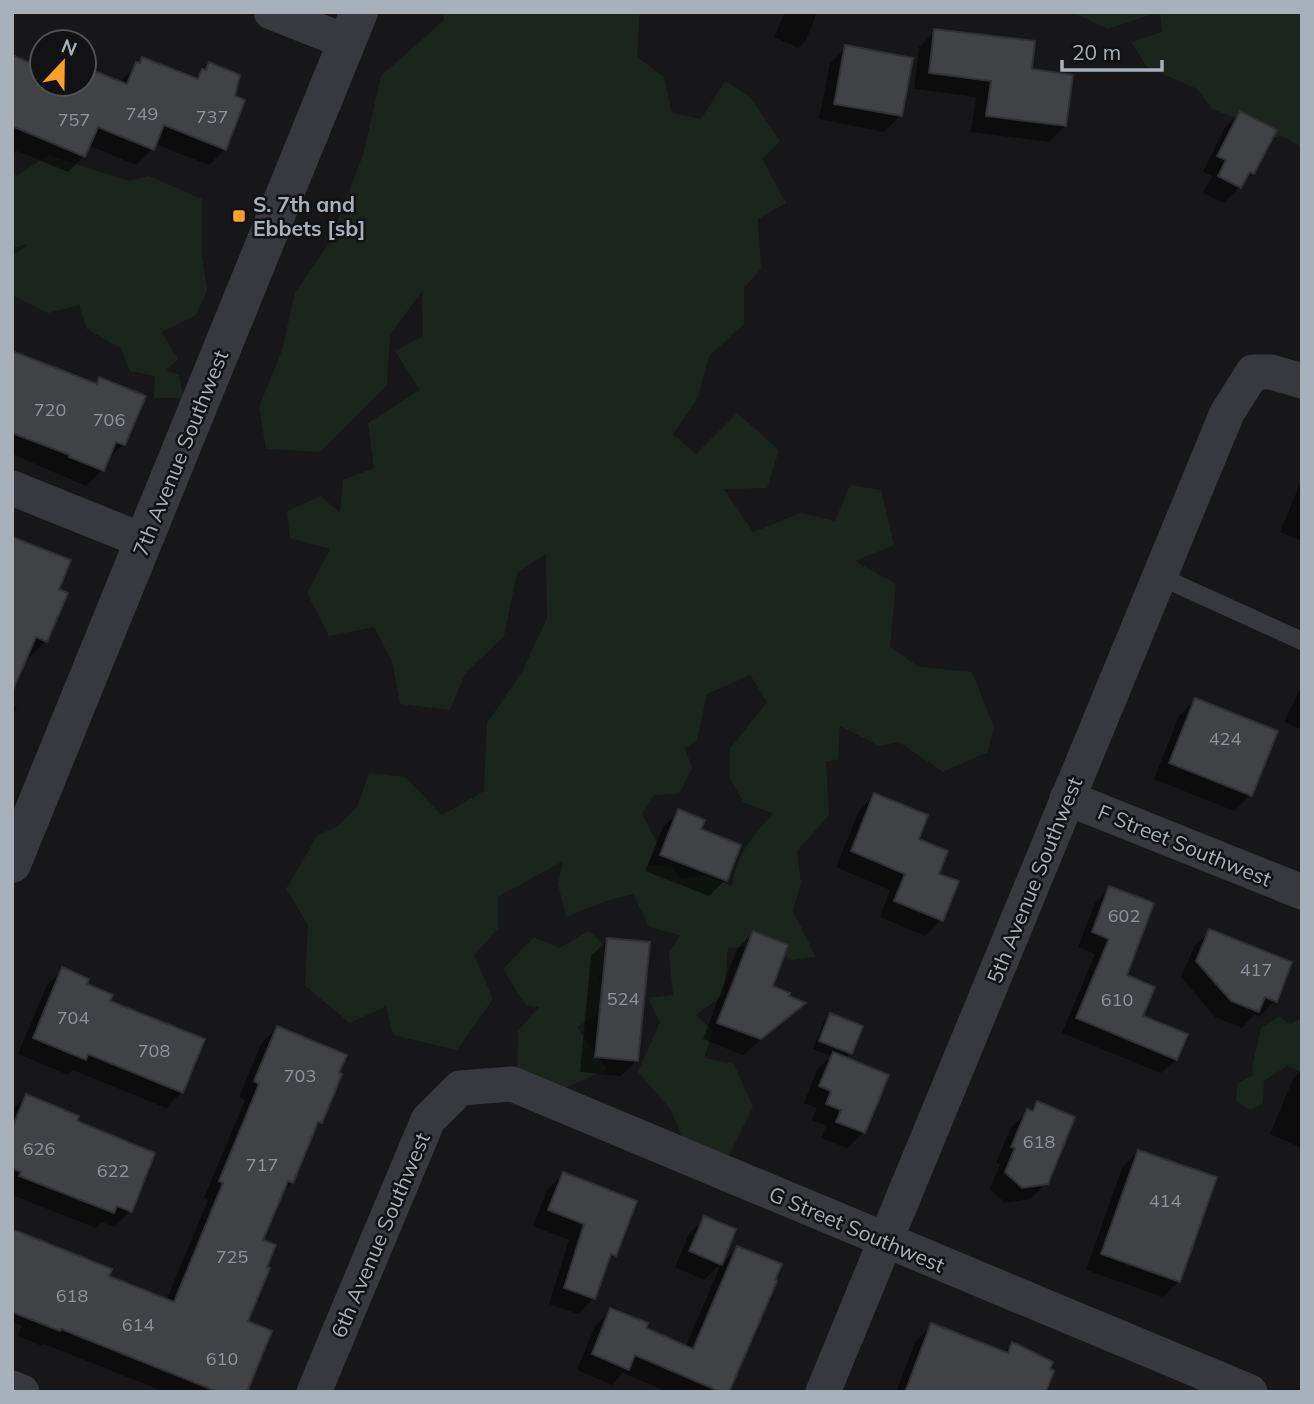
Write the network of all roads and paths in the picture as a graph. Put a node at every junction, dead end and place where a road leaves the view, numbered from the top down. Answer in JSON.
{"nodes":[{"id":1,"x":271,"y":12,"type":"edge"},
{"id":2,"x":353,"y":27,"type":"edge"},
{"id":3,"x":1302,"y":381,"type":"edge"},
{"id":4,"x":12,"y":488,"type":"edge"},
{"id":5,"x":144,"y":541,"type":"junction"},
{"id":6,"x":1159,"y":576,"type":"junction"},
{"id":7,"x":1302,"y":641,"type":"edge"},
{"id":8,"x":1067,"y":798,"type":"junction"},
{"id":9,"x":12,"y":864,"type":"edge"},
{"id":10,"x":1302,"y":892,"type":"edge"},
{"id":11,"x":460,"y":1088,"type":"joint"},
{"id":12,"x":887,"y":1241,"type":"junction"},
{"id":13,"x":12,"y":1388,"type":"edge"},
{"id":14,"x":22,"y":1392,"type":"edge"},
{"id":15,"x":314,"y":1392,"type":"edge"},
{"id":16,"x":823,"y":1392,"type":"edge"},
{"id":17,"x":1250,"y":1392,"type":"edge"}],
"edges":[{"from":1,"to":2,"type":"street"},
{"from":2,"to":5,"type":"street","name":"7th Avenue Southwest"},
{"from":3,"to":6,"type":"street","name":"5th Avenue Southwest"},
{"from":4,"to":5,"type":"street"},
{"from":5,"to":9,"type":"street","name":"7th Avenue Southwest"},
{"from":6,"to":7,"type":"lane"},
{"from":6,"to":8,"type":"street","name":"5th Avenue Southwest"},
{"from":8,"to":10,"type":"street","name":"F Street Southwest"},
{"from":8,"to":12,"type":"street","name":"5th Avenue Southwest"},
{"from":11,"to":12,"type":"street","name":"G Street Southwest"},
{"from":11,"to":15,"type":"street","name":"6th Avenue Southwest"},
{"from":12,"to":16,"type":"street","name":"5th Avenue Southwest"},
{"from":12,"to":17,"type":"street","name":"G Street Southwest"},
{"from":13,"to":14,"type":"street"}]}
